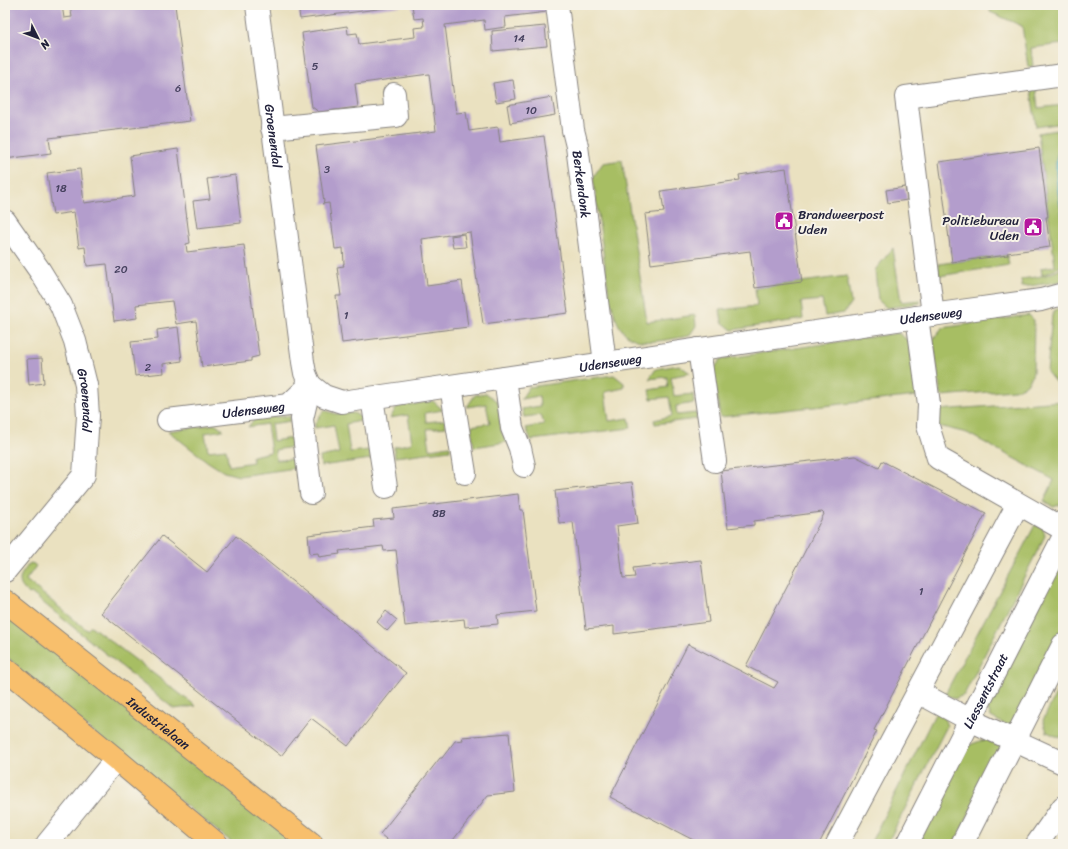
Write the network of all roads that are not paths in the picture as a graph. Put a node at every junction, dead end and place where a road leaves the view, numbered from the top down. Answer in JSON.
{"nodes":[{"id":1,"x":257,"y":5,"type":"edge"},
{"id":2,"x":557,"y":5,"type":"edge"},
{"id":3,"x":1063,"y":75,"type":"edge"},
{"id":4,"x":394,"y":94,"type":"dead end"},
{"id":5,"x":272,"y":128,"type":"junction"},
{"id":6,"x":5,"y":221,"type":"edge"},
{"id":7,"x":1063,"y":294,"type":"edge"},
{"id":8,"x":925,"y":316,"type":"junction"},
{"id":9,"x":699,"y":349,"type":"junction"},
{"id":10,"x":605,"y":363,"type":"junction"},
{"id":11,"x":505,"y":378,"type":"junction"},
{"id":12,"x":310,"y":385,"type":"junction"},
{"id":13,"x":451,"y":386,"type":"junction"},
{"id":14,"x":372,"y":398,"type":"junction"},
{"id":15,"x":168,"y":420,"type":"dead end"},
{"id":16,"x":715,"y":461,"type":"dead end"},
{"id":17,"x":524,"y":466,"type":"dead end"},
{"id":18,"x":465,"y":472,"type":"dead end"},
{"id":19,"x":386,"y":487,"type":"dead end"},
{"id":20,"x":311,"y":493,"type":"dead end"},
{"id":21,"x":1018,"y":504,"type":"junction"},
{"id":22,"x":1063,"y":529,"type":"edge"},
{"id":23,"x":1063,"y":538,"type":"edge"},
{"id":24,"x":5,"y":571,"type":"edge"},
{"id":25,"x":5,"y":601,"type":"edge"},
{"id":26,"x":1063,"y":645,"type":"edge"},
{"id":27,"x":5,"y":668,"type":"edge"},
{"id":28,"x":918,"y":692,"type":"junction"},
{"id":29,"x":970,"y":720,"type":"junction"},
{"id":30,"x":1015,"y":741,"type":"junction"},
{"id":31,"x":116,"y":759,"type":"junction"},
{"id":32,"x":1063,"y":762,"type":"edge"},
{"id":33,"x":1063,"y":807,"type":"edge"},
{"id":34,"x":47,"y":844,"type":"edge"},
{"id":35,"x":217,"y":844,"type":"edge"},
{"id":36,"x":312,"y":844,"type":"edge"},
{"id":37,"x":837,"y":844,"type":"edge"},
{"id":38,"x":907,"y":844,"type":"edge"},
{"id":39,"x":962,"y":844,"type":"edge"},
{"id":40,"x":1037,"y":844,"type":"edge"}],
"edges":[{"from":1,"to":5,"type":"street","name":"Groenendal"},
{"from":2,"to":10,"type":"street","name":"Berkendonk"},
{"from":3,"to":8,"type":"street"},
{"from":4,"to":5,"type":"street"},
{"from":5,"to":12,"type":"street","name":"Groenendal"},
{"from":6,"to":24,"type":"street","name":"Groenendal"},
{"from":7,"to":8,"type":"street","name":"Udenseweg"},
{"from":8,"to":9,"type":"street","name":"Udenseweg"},
{"from":8,"to":21,"type":"street"},
{"from":9,"to":10,"type":"street","name":"Udenseweg"},
{"from":9,"to":16,"type":"street"},
{"from":10,"to":11,"type":"street","name":"Udenseweg"},
{"from":11,"to":13,"type":"street","name":"Udenseweg"},
{"from":11,"to":17,"type":"street"},
{"from":12,"to":14,"type":"street","name":"Udenseweg"},
{"from":12,"to":15,"type":"street","name":"Udenseweg"},
{"from":12,"to":20,"type":"street"},
{"from":13,"to":14,"type":"street","name":"Udenseweg"},
{"from":13,"to":18,"type":"street"},
{"from":14,"to":19,"type":"street"},
{"from":21,"to":22,"type":"street"},
{"from":21,"to":28,"type":"street"},
{"from":23,"to":29,"type":"street","name":"Liessentstraat"},
{"from":25,"to":36,"type":"main road","name":"Industrielaan"},
{"from":26,"to":30,"type":"street"},
{"from":27,"to":31,"type":"main road"},
{"from":28,"to":29,"type":"street"},
{"from":28,"to":37,"type":"street"},
{"from":29,"to":30,"type":"street"},
{"from":29,"to":38,"type":"street","name":"Liessentstraat"},
{"from":30,"to":32,"type":"street"},
{"from":30,"to":39,"type":"street"},
{"from":31,"to":34,"type":"street"},
{"from":31,"to":35,"type":"main road"},
{"from":33,"to":40,"type":"street"}]}
